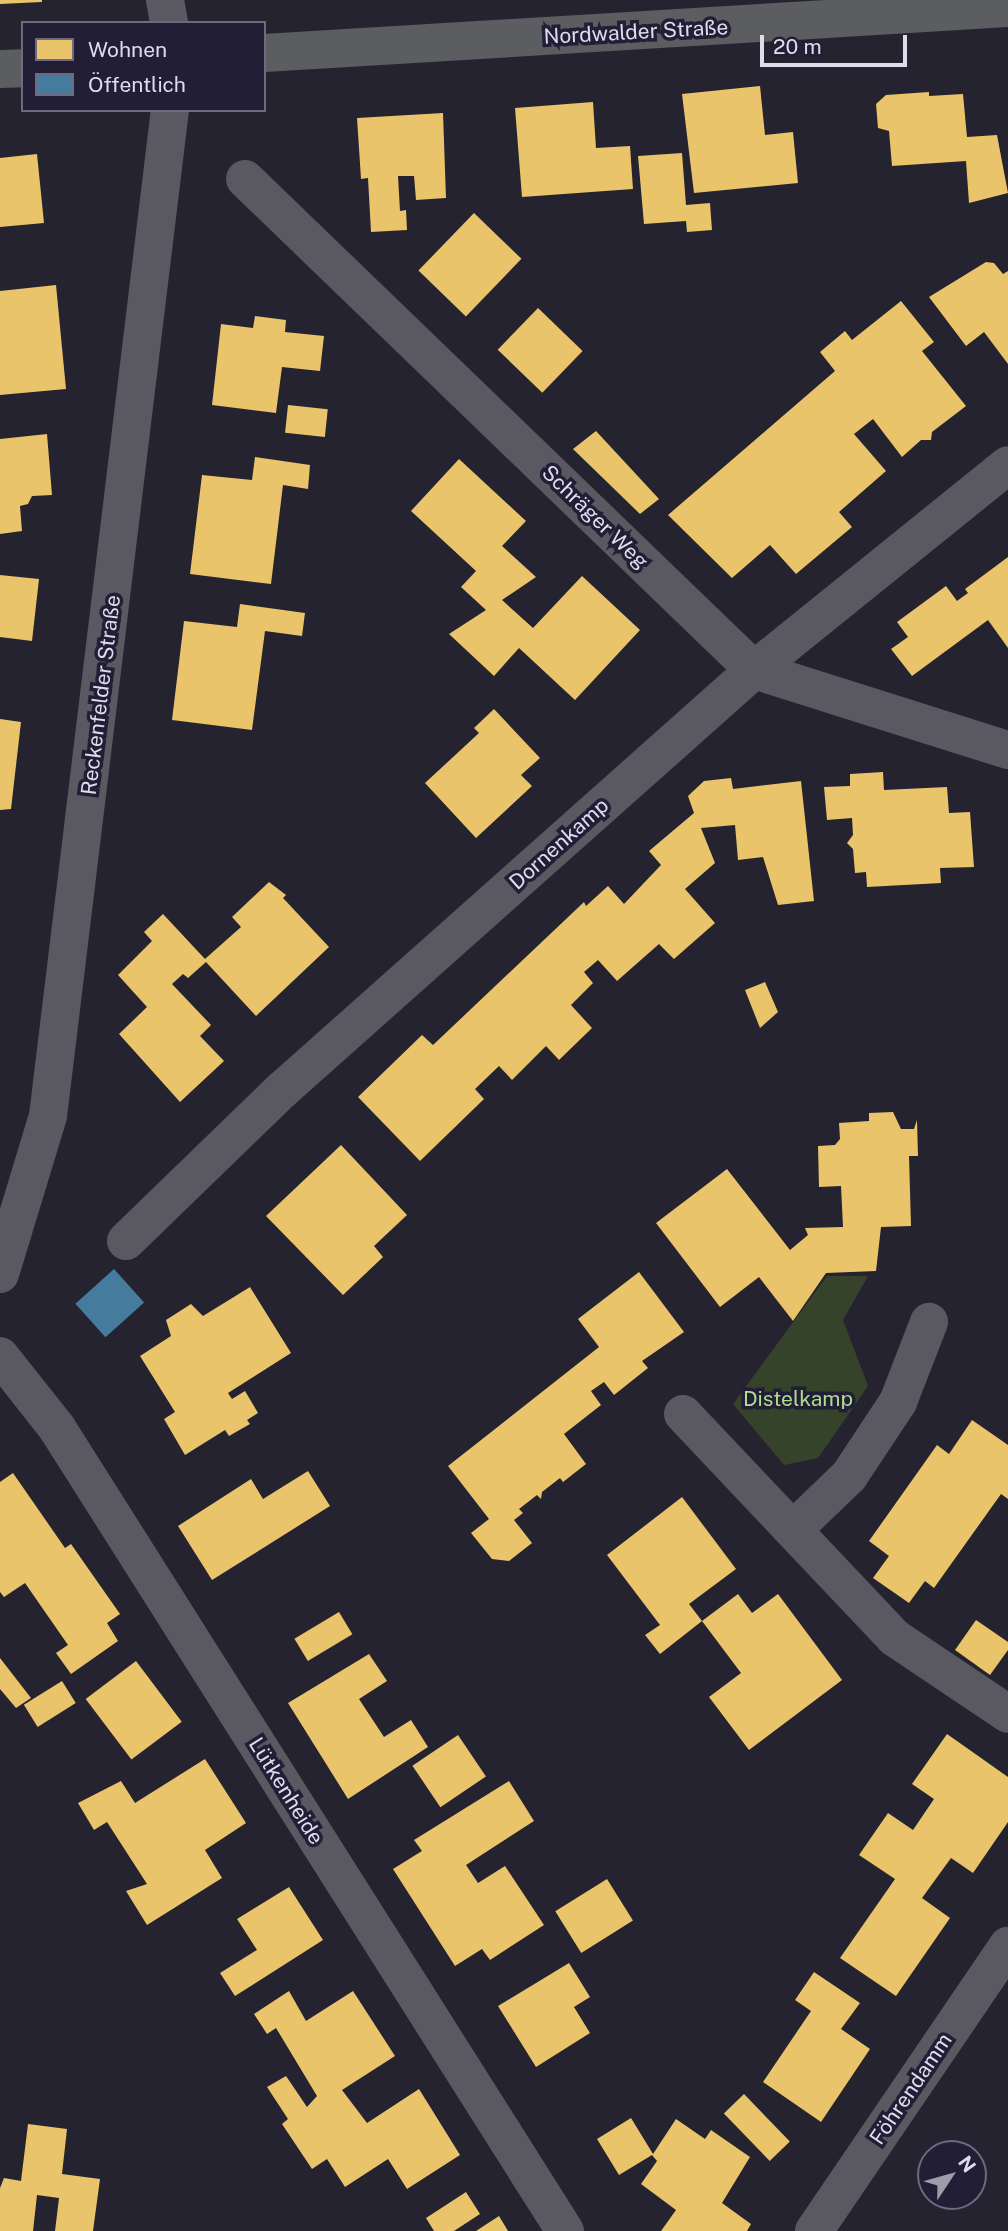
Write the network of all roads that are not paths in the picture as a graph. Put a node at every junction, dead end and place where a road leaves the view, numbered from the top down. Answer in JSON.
{"nodes":[{"id":1,"x":165,"y":0,"type":"edge"},
{"id":2,"x":1008,"y":8,"type":"edge"},
{"id":3,"x":169,"y":21,"type":"edge"},
{"id":4,"x":266,"y":53,"type":"edge"},
{"id":5,"x":21,"y":68,"type":"edge"},
{"id":6,"x":0,"y":69,"type":"edge"},
{"id":7,"x":170,"y":112,"type":"edge"},
{"id":8,"x":245,"y":179,"type":"dead end"},
{"id":9,"x":1008,"y":466,"type":"edge"},
{"id":10,"x":754,"y":670,"type":"junction"},
{"id":11,"x":1008,"y":750,"type":"edge"},
{"id":12,"x":126,"y":1241,"type":"dead end"},
{"id":13,"x":0,"y":1274,"type":"edge"},
{"id":14,"x":929,"y":1322,"type":"dead end"},
{"id":15,"x":0,"y":1356,"type":"edge"},
{"id":16,"x":683,"y":1414,"type":"dead end"},
{"id":17,"x":795,"y":1528,"type":"junction"},
{"id":18,"x":1008,"y":1714,"type":"edge"},
{"id":19,"x":1008,"y":1946,"type":"edge"},
{"id":20,"x":565,"y":2231,"type":"edge"},
{"id":21,"x":814,"y":2231,"type":"edge"}],
"edges":[{"from":1,"to":3,"type":"street"},
{"from":2,"to":4,"type":"main road","name":"Nordwalder Straße"},
{"from":5,"to":6,"type":"main road"},
{"from":7,"to":13,"type":"street","name":"Reckenfelder Straße"},
{"from":8,"to":10,"type":"street","name":"Schräger Weg"},
{"from":9,"to":10,"type":"street","name":"Dornenkamp"},
{"from":10,"to":11,"type":"street","name":"Schräger Weg"},
{"from":10,"to":12,"type":"street","name":"Dornenkamp"},
{"from":14,"to":17,"type":"street"},
{"from":15,"to":20,"type":"street","name":"Lütkenheide"},
{"from":16,"to":17,"type":"street"},
{"from":17,"to":18,"type":"street"},
{"from":19,"to":21,"type":"street","name":"Föhrendamm"}]}
